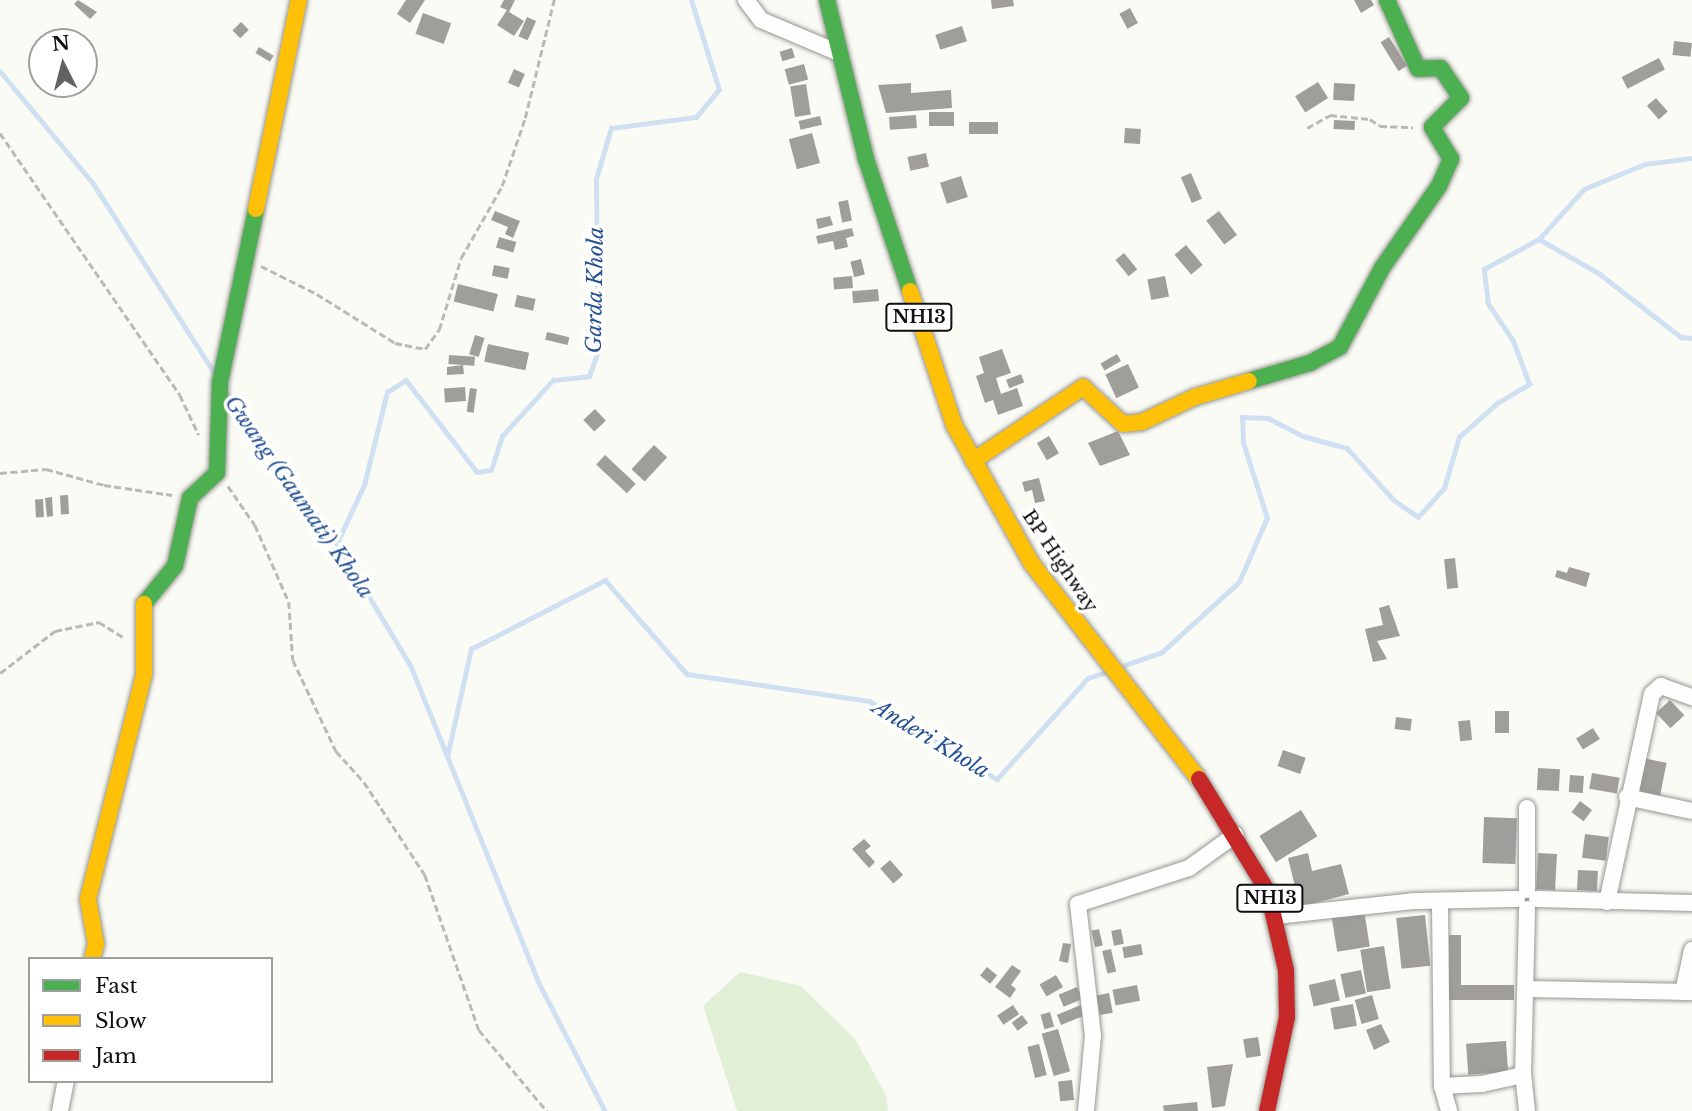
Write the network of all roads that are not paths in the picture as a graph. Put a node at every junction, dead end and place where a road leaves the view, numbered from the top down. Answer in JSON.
{"nodes":[{"id":1,"x":299,"y":0,"type":"edge"},
{"id":2,"x":746,"y":0,"type":"edge"},
{"id":3,"x":827,"y":0,"type":"edge"},
{"id":4,"x":1387,"y":0,"type":"edge"},
{"id":5,"x":839,"y":53,"type":"junction"},
{"id":6,"x":973,"y":461,"type":"junction"},
{"id":7,"x":1692,"y":697,"type":"edge"},
{"id":8,"x":1627,"y":797,"type":"junction"},
{"id":9,"x":1527,"y":808,"type":"dead end"},
{"id":10,"x":1692,"y":811,"type":"edge"},
{"id":11,"x":1235,"y":835,"type":"junction"},
{"id":12,"x":1527,"y":899,"type":"junction"},
{"id":13,"x":1440,"y":902,"type":"junction"},
{"id":14,"x":1607,"y":902,"type":"junction"},
{"id":15,"x":1692,"y":904,"type":"edge"},
{"id":16,"x":1276,"y":916,"type":"junction"},
{"id":17,"x":1692,"y":950,"type":"edge"},
{"id":18,"x":92,"y":957,"type":"edge"},
{"id":19,"x":1527,"y":989,"type":"junction"},
{"id":20,"x":1687,"y":992,"type":"edge"},
{"id":21,"x":1523,"y":1075,"type":"junction"},
{"id":22,"x":66,"y":1083,"type":"edge"},
{"id":23,"x":1442,"y":1086,"type":"junction"},
{"id":24,"x":60,"y":1111,"type":"edge"},
{"id":25,"x":1086,"y":1111,"type":"edge"},
{"id":26,"x":1267,"y":1111,"type":"edge"},
{"id":27,"x":1449,"y":1111,"type":"edge"},
{"id":28,"x":1527,"y":1111,"type":"edge"}],
"edges":[{"from":1,"to":18,"type":"main road"},
{"from":2,"to":5,"type":"street"},
{"from":3,"to":5,"type":"main road","name":"BP Highway","number":"NH13"},
{"from":4,"to":6,"type":"main road"},
{"from":5,"to":6,"type":"main road","name":"BP Highway","number":"NH13"},
{"from":6,"to":11,"type":"main road","name":"BP Highway","number":"NH13"},
{"from":7,"to":8,"type":"street"},
{"from":8,"to":10,"type":"street"},
{"from":8,"to":14,"type":"street"},
{"from":9,"to":12,"type":"street"},
{"from":11,"to":16,"type":"main road","name":"BP Highway","number":"NH13"},
{"from":11,"to":25,"type":"street"},
{"from":12,"to":13,"type":"street"},
{"from":12,"to":14,"type":"street"},
{"from":12,"to":19,"type":"street"},
{"from":13,"to":16,"type":"street"},
{"from":13,"to":23,"type":"street"},
{"from":14,"to":15,"type":"street"},
{"from":16,"to":26,"type":"main road","name":"BP Highway","number":"NH13"},
{"from":17,"to":20,"type":"street"},
{"from":19,"to":20,"type":"street"},
{"from":19,"to":21,"type":"street"},
{"from":21,"to":23,"type":"street"},
{"from":21,"to":28,"type":"street"},
{"from":22,"to":24,"type":"street"},
{"from":23,"to":27,"type":"street"}]}
